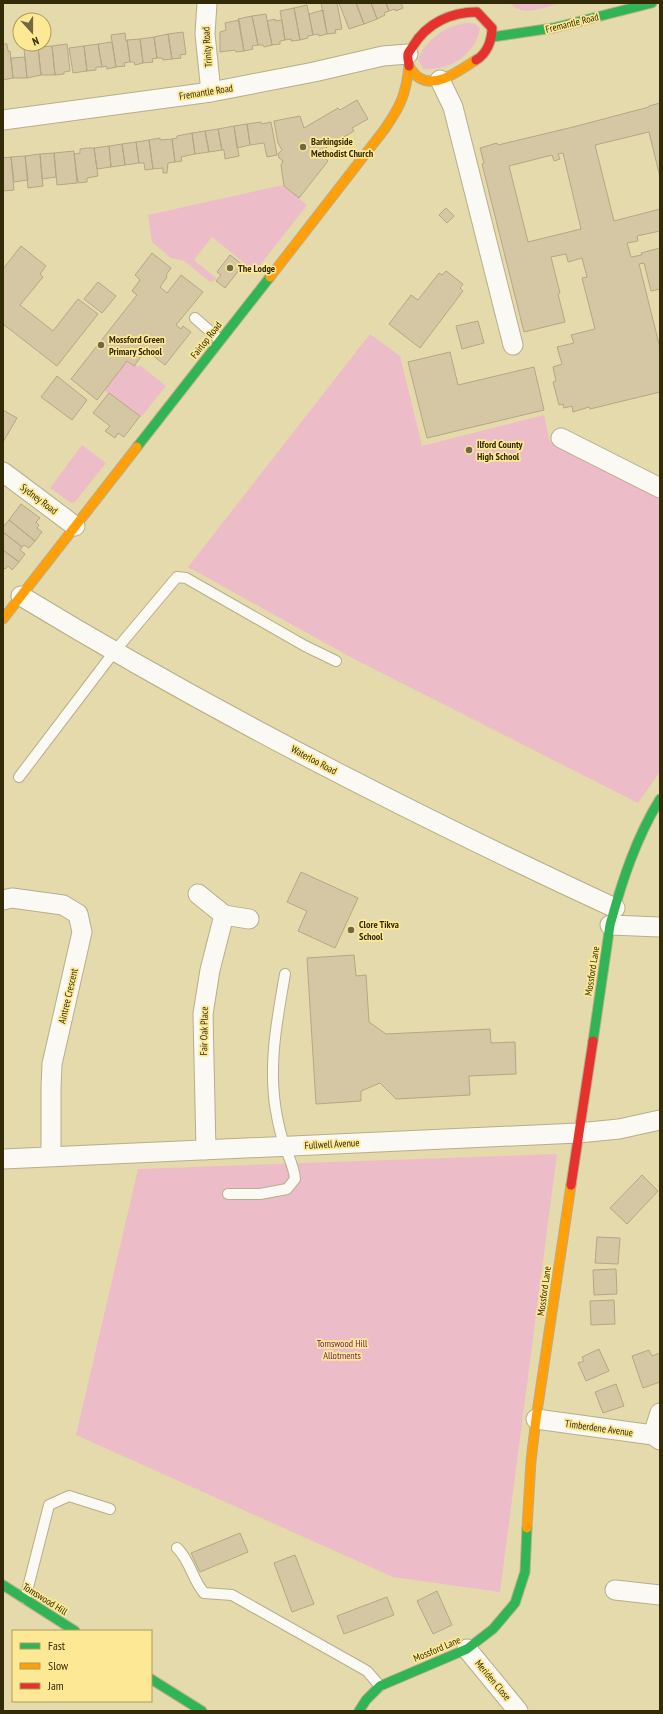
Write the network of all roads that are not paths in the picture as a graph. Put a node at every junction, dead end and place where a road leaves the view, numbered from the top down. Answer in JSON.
{"nodes":[{"id":1,"x":206,"y":3,"type":"edge"},
{"id":2,"x":481,"y":3,"type":"edge"},
{"id":3,"x":652,"y":3,"type":"edge"},
{"id":4,"x":477,"y":12,"type":"junction"},
{"id":5,"x":492,"y":37,"type":"junction"},
{"id":6,"x":409,"y":60,"type":"junction"},
{"id":7,"x":440,"y":80,"type":"junction"},
{"id":8,"x":212,"y":92,"type":"junction"},
{"id":9,"x":3,"y":120,"type":"edge"},
{"id":10,"x":194,"y":318,"type":"dead end"},
{"id":11,"x":220,"y":340,"type":"junction"},
{"id":12,"x":513,"y":345,"type":"dead end"},
{"id":13,"x":561,"y":438,"type":"dead end"},
{"id":14,"x":3,"y":472,"type":"edge"},
{"id":15,"x":660,"y":488,"type":"edge"},
{"id":16,"x":75,"y":526,"type":"junction"},
{"id":17,"x":21,"y":596,"type":"junction"},
{"id":18,"x":3,"y":619,"type":"edge"},
{"id":19,"x":114,"y":652,"type":"junction"},
{"id":20,"x":336,"y":661,"type":"dead end"},
{"id":21,"x":19,"y":777,"type":"dead end"},
{"id":22,"x":660,"y":799,"type":"edge"},
{"id":23,"x":198,"y":894,"type":"dead end"},
{"id":24,"x":3,"y":900,"type":"edge"},
{"id":25,"x":224,"y":914,"type":"junction"},
{"id":26,"x":612,"y":917,"type":"junction"},
{"id":27,"x":249,"y":919,"type":"dead end"},
{"id":28,"x":660,"y":927,"type":"edge"},
{"id":29,"x":285,"y":974,"type":"dead end"},
{"id":30,"x":660,"y":1120,"type":"edge"},
{"id":31,"x":578,"y":1133,"type":"junction"},
{"id":32,"x":285,"y":1146,"type":"junction"},
{"id":33,"x":206,"y":1150,"type":"junction"},
{"id":34,"x":51,"y":1156,"type":"junction"},
{"id":35,"x":3,"y":1159,"type":"edge"},
{"id":36,"x":228,"y":1194,"type":"dead end"},
{"id":37,"x":660,"y":1414,"type":"edge"},
{"id":38,"x":536,"y":1419,"type":"junction"},
{"id":39,"x":656,"y":1438,"type":"edge"},
{"id":40,"x":110,"y":1509,"type":"dead end"},
{"id":41,"x":177,"y":1548,"type":"dead end"},
{"id":42,"x":3,"y":1586,"type":"edge"},
{"id":43,"x":615,"y":1590,"type":"dead end"},
{"id":44,"x":660,"y":1595,"type":"edge"},
{"id":45,"x":25,"y":1599,"type":"junction"},
{"id":46,"x":73,"y":1630,"type":"edge"},
{"id":47,"x":467,"y":1649,"type":"junction"},
{"id":48,"x":152,"y":1680,"type":"edge"},
{"id":49,"x":380,"y":1686,"type":"junction"},
{"id":50,"x":202,"y":1711,"type":"edge"},
{"id":51,"x":359,"y":1711,"type":"edge"},
{"id":52,"x":518,"y":1711,"type":"edge"}],
"edges":[{"from":1,"to":8,"type":"street","name":"Trinity Road"},
{"from":2,"to":4,"type":"street"},
{"from":3,"to":5,"type":"street","name":"Fremantle Road"},
{"from":4,"to":5,"type":"street"},
{"from":4,"to":6,"type":"street"},
{"from":5,"to":7,"type":"street"},
{"from":6,"to":7,"type":"street"},
{"from":6,"to":8,"type":"street","name":"Fremantle Road"},
{"from":6,"to":11,"type":"street","name":"Fairlop Road"},
{"from":7,"to":12,"type":"street"},
{"from":8,"to":9,"type":"street","name":"Fremantle Road"},
{"from":10,"to":11,"type":"lane"},
{"from":11,"to":16,"type":"street","name":"Fairlop Road"},
{"from":13,"to":15,"type":"street"},
{"from":14,"to":16,"type":"street","name":"Sydney Road"},
{"from":16,"to":17,"type":"street","name":"Fairlop Road"},
{"from":17,"to":18,"type":"street","name":"Fairlop Road"},
{"from":17,"to":19,"type":"street","name":"Waterloo Road"},
{"from":19,"to":20,"type":"lane"},
{"from":19,"to":21,"type":"lane"},
{"from":19,"to":26,"type":"street","name":"Waterloo Road"},
{"from":22,"to":26,"type":"street","name":"Mossford Lane"},
{"from":23,"to":25,"type":"street"},
{"from":24,"to":34,"type":"street","name":"Aintree Crescent"},
{"from":25,"to":27,"type":"street"},
{"from":25,"to":33,"type":"street","name":"Fair Oak Place"},
{"from":26,"to":28,"type":"street"},
{"from":26,"to":31,"type":"street","name":"Mossford Lane"},
{"from":29,"to":32,"type":"lane"},
{"from":30,"to":31,"type":"street","name":"Fullwell Avenue"},
{"from":31,"to":32,"type":"street","name":"Fullwell Avenue"},
{"from":31,"to":38,"type":"street","name":"Mossford Lane"},
{"from":32,"to":33,"type":"street","name":"Fullwell Avenue"},
{"from":32,"to":36,"type":"lane"},
{"from":33,"to":34,"type":"street","name":"Fullwell Avenue"},
{"from":34,"to":35,"type":"street","name":"Fullwell Avenue"},
{"from":37,"to":39,"type":"street"},
{"from":38,"to":39,"type":"street","name":"Timberdene Avenue"},
{"from":38,"to":47,"type":"street","name":"Mossford Lane"},
{"from":40,"to":45,"type":"lane"},
{"from":41,"to":49,"type":"lane"},
{"from":42,"to":45,"type":"street","name":"Tomswood Hill"},
{"from":43,"to":44,"type":"street"},
{"from":45,"to":46,"type":"street","name":"Tomswood Hill"},
{"from":47,"to":49,"type":"street","name":"Mossford Lane"},
{"from":47,"to":52,"type":"street","name":"Meriden Close"},
{"from":48,"to":50,"type":"street"},
{"from":49,"to":51,"type":"street","name":"Mossford Lane"}]}
